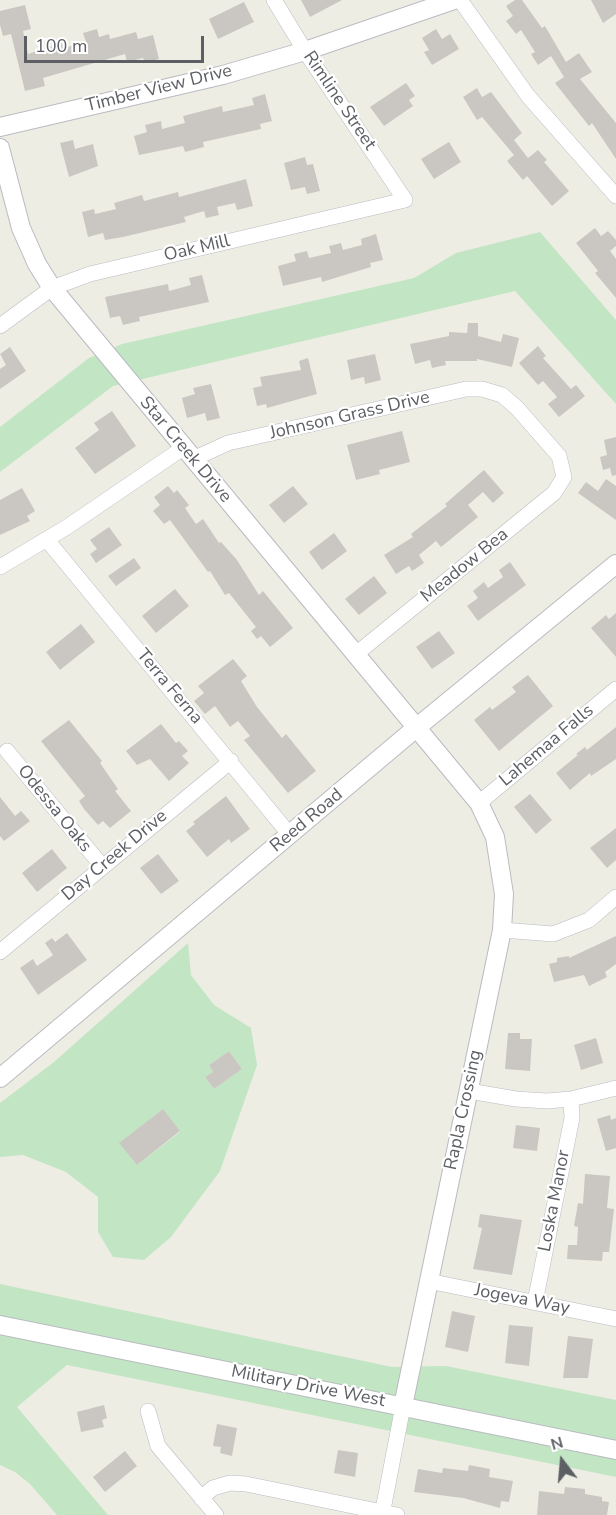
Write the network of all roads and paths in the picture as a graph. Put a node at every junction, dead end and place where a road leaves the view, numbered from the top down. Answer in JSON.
{"nodes":[{"id":1,"x":274,"y":0,"type":"edge"},
{"id":2,"x":454,"y":0,"type":"edge"},
{"id":3,"x":460,"y":0,"type":"edge"},
{"id":4,"x":305,"y":51,"type":"junction"},
{"id":5,"x":0,"y":127,"type":"edge"},
{"id":6,"x":0,"y":148,"type":"edge"},
{"id":7,"x":616,"y":196,"type":"edge"},
{"id":8,"x":405,"y":200,"type":"joint"},
{"id":9,"x":52,"y":288,"type":"junction"},
{"id":10,"x":0,"y":326,"type":"edge"},
{"id":11,"x":188,"y":453,"type":"junction"},
{"id":12,"x":565,"y":471,"type":"joint"},
{"id":13,"x":47,"y":540,"type":"junction"},
{"id":14,"x":616,"y":564,"type":"edge"},
{"id":15,"x":0,"y":567,"type":"edge"},
{"id":16,"x":356,"y":654,"type":"junction"},
{"id":17,"x":616,"y":689,"type":"edge"},
{"id":18,"x":416,"y":728,"type":"junction"},
{"id":19,"x":7,"y":751,"type":"dead end"},
{"id":20,"x":231,"y":761,"type":"junction"},
{"id":21,"x":479,"y":803,"type":"junction"},
{"id":22,"x":290,"y":835,"type":"junction"},
{"id":23,"x":102,"y":867,"type":"junction"},
{"id":24,"x":616,"y":897,"type":"edge"},
{"id":25,"x":502,"y":930,"type":"junction"},
{"id":26,"x":0,"y":952,"type":"edge"},
{"id":27,"x":0,"y":1078,"type":"edge"},
{"id":28,"x":616,"y":1088,"type":"edge"},
{"id":29,"x":469,"y":1091,"type":"junction"},
{"id":30,"x":571,"y":1099,"type":"junction"},
{"id":31,"x":428,"y":1281,"type":"junction"},
{"id":32,"x":535,"y":1302,"type":"junction"},
{"id":33,"x":616,"y":1319,"type":"edge"},
{"id":34,"x":0,"y":1325,"type":"edge"},
{"id":35,"x":403,"y":1406,"type":"junction"},
{"id":36,"x":148,"y":1412,"type":"dead end"},
{"id":37,"x":616,"y":1449,"type":"edge"},
{"id":38,"x":201,"y":1498,"type":"junction"},
{"id":39,"x":387,"y":1514,"type":"edge"},
{"id":40,"x":216,"y":1515,"type":"edge"}],
"edges":[{"from":1,"to":4,"type":"street","name":"Rimline Street"},
{"from":2,"to":4,"type":"street","name":"Timber View Drive"},
{"from":3,"to":7,"type":"street"},
{"from":4,"to":5,"type":"street","name":"Timber View Drive"},
{"from":4,"to":8,"type":"street","name":"Rimline Street"},
{"from":6,"to":9,"type":"street","name":"Star Creek Drive"},
{"from":8,"to":9,"type":"street","name":"Oak Mill"},
{"from":9,"to":10,"type":"street","name":"Oak Mill"},
{"from":9,"to":11,"type":"street","name":"Star Creek Drive"},
{"from":11,"to":12,"type":"street","name":"Johnson Grass Drive"},
{"from":11,"to":13,"type":"street","name":"Johnson Grass Drive"},
{"from":11,"to":16,"type":"street","name":"Star Creek Drive"},
{"from":12,"to":16,"type":"street","name":"Meadow Bea"},
{"from":13,"to":15,"type":"street","name":"Johnson Grass Drive"},
{"from":13,"to":20,"type":"street","name":"Terra Ferna"},
{"from":14,"to":18,"type":"street","name":"Reed Road"},
{"from":16,"to":18,"type":"street","name":"Star Creek Drive"},
{"from":17,"to":21,"type":"street","name":"Lahemaa Falls"},
{"from":18,"to":21,"type":"street","name":"Rapla Crossing"},
{"from":18,"to":22,"type":"street","name":"Reed Road"},
{"from":19,"to":23,"type":"street","name":"Odessa Oaks"},
{"from":20,"to":22,"type":"street","name":"Terra Ferna"},
{"from":20,"to":23,"type":"street","name":"Day Creek Drive"},
{"from":21,"to":25,"type":"street","name":"Rapla Crossing"},
{"from":22,"to":27,"type":"street","name":"Reed Road"},
{"from":23,"to":26,"type":"street","name":"Day Creek Drive"},
{"from":24,"to":25,"type":"street"},
{"from":25,"to":29,"type":"street","name":"Rapla Crossing"},
{"from":28,"to":30,"type":"street"},
{"from":29,"to":30,"type":"street"},
{"from":29,"to":31,"type":"street","name":"Rapla Crossing"},
{"from":30,"to":32,"type":"street","name":"Loska Manor"},
{"from":31,"to":32,"type":"street","name":"Jogeva Way"},
{"from":31,"to":35,"type":"street","name":"Rapla Crossing"},
{"from":32,"to":33,"type":"street","name":"Jogeva Way"},
{"from":34,"to":35,"type":"street","name":"Military Drive West"},
{"from":35,"to":37,"type":"street","name":"Military Drive West"},
{"from":35,"to":39,"type":"street","name":"Rapla Crossing"},
{"from":36,"to":38,"type":"street"},
{"from":38,"to":39,"type":"street"},
{"from":38,"to":40,"type":"street"}]}
